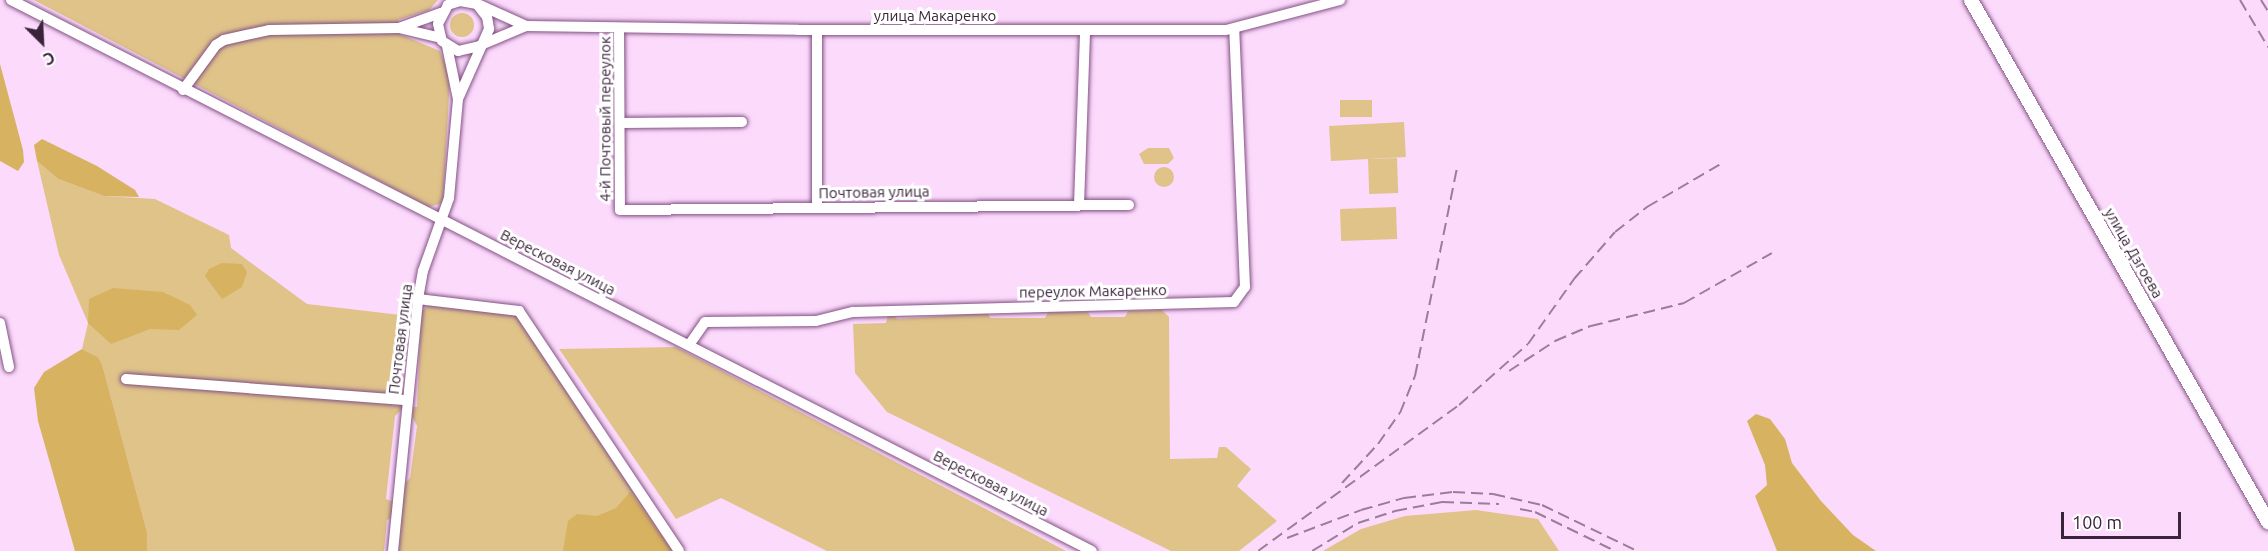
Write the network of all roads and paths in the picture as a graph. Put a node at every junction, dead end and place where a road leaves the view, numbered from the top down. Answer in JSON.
{"nodes":[{"id":1,"x":11,"y":0,"type":"edge"},
{"id":2,"x":1340,"y":0,"type":"edge"},
{"id":3,"x":1971,"y":0,"type":"edge"},
{"id":4,"x":476,"y":2,"type":"edge"},
{"id":5,"x":443,"y":8,"type":"edge"},
{"id":6,"x":526,"y":26,"type":"junction"},
{"id":7,"x":399,"y":28,"type":"junction"},
{"id":8,"x":620,"y":28,"type":"junction"},
{"id":9,"x":1234,"y":29,"type":"junction"},
{"id":10,"x":817,"y":30,"type":"junction"},
{"id":11,"x":1085,"y":31,"type":"junction"},
{"id":12,"x":444,"y":42,"type":"junction"},
{"id":13,"x":480,"y":46,"type":"junction"},
{"id":14,"x":183,"y":90,"type":"junction"},
{"id":15,"x":459,"y":99,"type":"junction"},
{"id":16,"x":742,"y":122,"type":"dead end"},
{"id":17,"x":620,"y":123,"type":"junction"},
{"id":18,"x":1079,"y":205,"type":"junction"},
{"id":19,"x":1129,"y":205,"type":"dead end"},
{"id":20,"x":817,"y":208,"type":"junction"},
{"id":21,"x":620,"y":210,"type":"joint"},
{"id":22,"x":444,"y":222,"type":"junction"},
{"id":23,"x":418,"y":299,"type":"junction"},
{"id":24,"x":0,"y":323,"type":"edge"},
{"id":25,"x":688,"y":345,"type":"junction"},
{"id":26,"x":9,"y":367,"type":"dead end"},
{"id":27,"x":126,"y":379,"type":"dead end"},
{"id":28,"x":407,"y":400,"type":"junction"},
{"id":29,"x":2268,"y":522,"type":"edge"},
{"id":30,"x":393,"y":551,"type":"edge"},
{"id":31,"x":679,"y":551,"type":"edge"},
{"id":32,"x":1092,"y":551,"type":"edge"}],
"edges":[{"from":1,"to":14,"type":"street","name":"Вересковая улица"},
{"from":2,"to":9,"type":"street","name":"улица Макаренко"},
{"from":3,"to":29,"type":"main road","name":"улица Дзгоева"},
{"from":4,"to":5,"type":"street"},
{"from":4,"to":6,"type":"street","name":"улица Макаренко"},
{"from":4,"to":13,"type":"street"},
{"from":5,"to":7,"type":"street"},
{"from":5,"to":12,"type":"street"},
{"from":6,"to":8,"type":"street","name":"улица Макаренко"},
{"from":6,"to":13,"type":"street","name":"улица Макаренко"},
{"from":7,"to":12,"type":"street"},
{"from":7,"to":14,"type":"street"},
{"from":8,"to":10,"type":"street","name":"улица Макаренко"},
{"from":8,"to":17,"type":"street","name":"4-й Почтовый переулок"},
{"from":9,"to":11,"type":"street","name":"улица Макаренко"},
{"from":9,"to":25,"type":"street","name":"переулок Макаренко"},
{"from":10,"to":11,"type":"street","name":"улица Макаренко"},
{"from":10,"to":20,"type":"street"},
{"from":11,"to":18,"type":"street"},
{"from":12,"to":13,"type":"street"},
{"from":12,"to":15,"type":"street","name":"Почтовая улица"},
{"from":13,"to":15,"type":"street","name":"Почтовая улица"},
{"from":14,"to":22,"type":"street","name":"Вересковая улица"},
{"from":15,"to":22,"type":"street","name":"Почтовая улица"},
{"from":16,"to":17,"type":"street"},
{"from":17,"to":21,"type":"street","name":"4-й Почтовый переулок"},
{"from":18,"to":19,"type":"street","name":"Почтовая улица"},
{"from":18,"to":20,"type":"street","name":"Почтовая улица"},
{"from":20,"to":21,"type":"street","name":"Почтовая улица"},
{"from":22,"to":23,"type":"street","name":"Почтовая улица"},
{"from":22,"to":25,"type":"street","name":"Вересковая улица"},
{"from":23,"to":28,"type":"street","name":"Почтовая улица"},
{"from":23,"to":31,"type":"street"},
{"from":24,"to":26,"type":"street"},
{"from":25,"to":32,"type":"street","name":"Вересковая улица"},
{"from":27,"to":28,"type":"street"},
{"from":28,"to":30,"type":"street","name":"Почтовая улица"}]}
